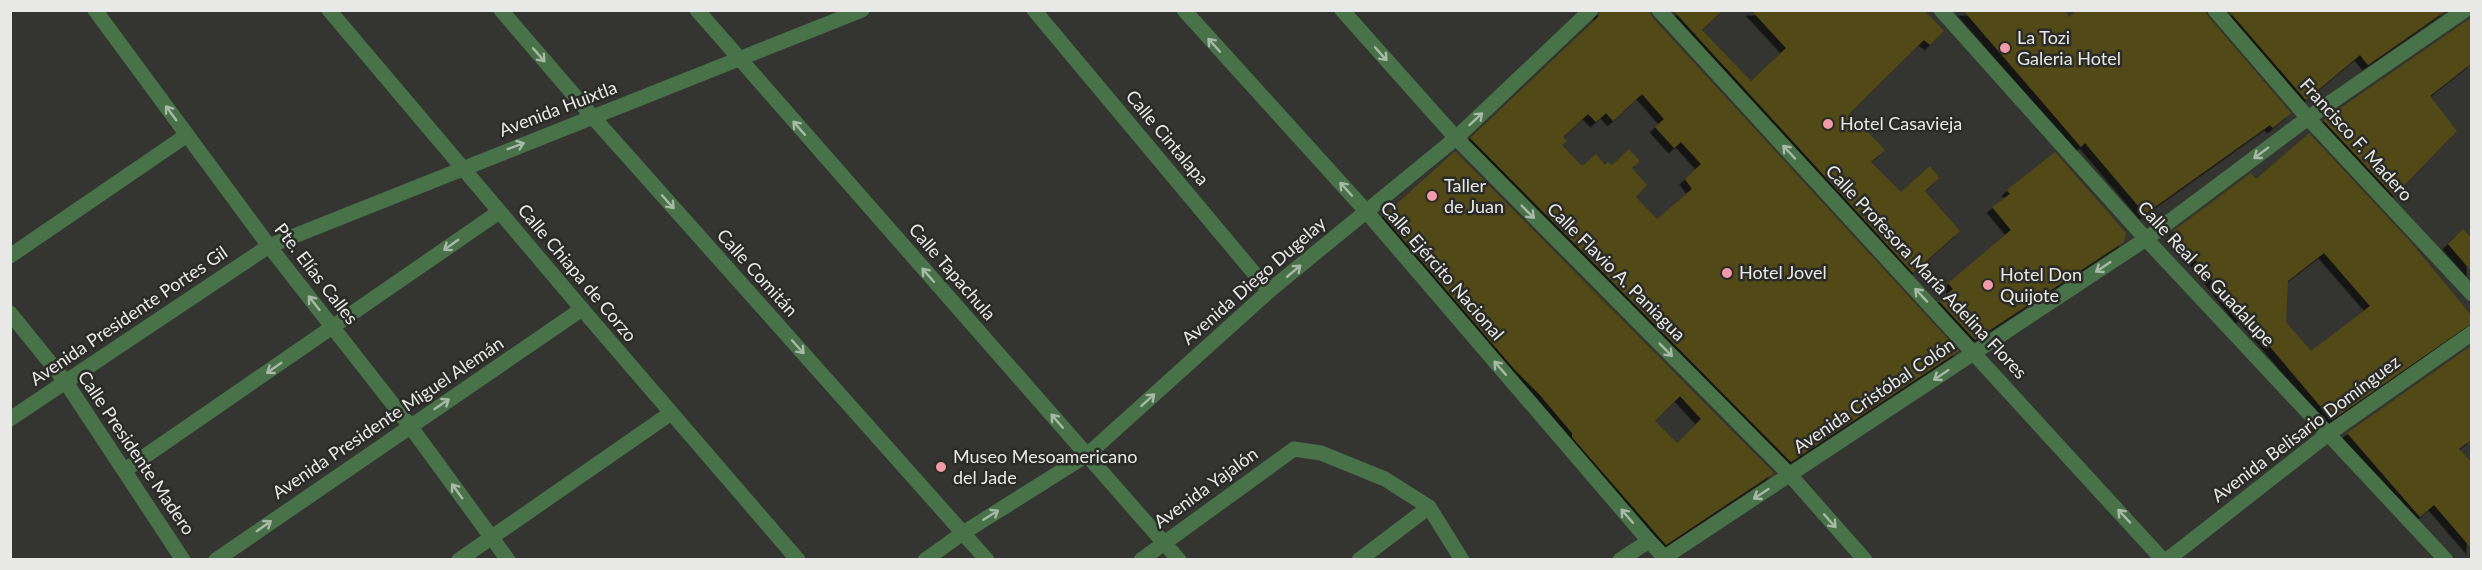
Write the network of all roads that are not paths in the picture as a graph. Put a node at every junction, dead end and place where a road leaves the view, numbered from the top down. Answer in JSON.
{"nodes":[{"id":1,"x":95,"y":10,"type":"edge"},
{"id":2,"x":329,"y":10,"type":"edge"},
{"id":3,"x":501,"y":10,"type":"edge"},
{"id":4,"x":697,"y":10,"type":"edge"},
{"id":5,"x":862,"y":10,"type":"edge"},
{"id":6,"x":1034,"y":10,"type":"edge"},
{"id":7,"x":1184,"y":10,"type":"edge"},
{"id":8,"x":1342,"y":10,"type":"edge"},
{"id":9,"x":1591,"y":10,"type":"edge"},
{"id":10,"x":1659,"y":10,"type":"edge"},
{"id":11,"x":1941,"y":10,"type":"edge"},
{"id":12,"x":2215,"y":10,"type":"edge"},
{"id":13,"x":2465,"y":10,"type":"edge"},
{"id":14,"x":740,"y":61,"type":"junction"},
{"id":15,"x":592,"y":116,"type":"junction"},
{"id":16,"x":2308,"y":118,"type":"junction"},
{"id":17,"x":188,"y":135,"type":"junction"},
{"id":18,"x":1456,"y":138,"type":"junction"},
{"id":19,"x":462,"y":167,"type":"junction"},
{"id":20,"x":1365,"y":210,"type":"junction"},
{"id":21,"x":500,"y":212,"type":"junction"},
{"id":22,"x":2146,"y":239,"type":"junction"},
{"id":23,"x":269,"y":246,"type":"junction"},
{"id":24,"x":10,"y":256,"type":"edge"},
{"id":25,"x":1269,"y":291,"type":"junction"},
{"id":26,"x":2472,"y":294,"type":"edge"},
{"id":27,"x":582,"y":309,"type":"junction"},
{"id":28,"x":10,"y":313,"type":"edge"},
{"id":29,"x":333,"y":327,"type":"junction"},
{"id":30,"x":2472,"y":333,"type":"edge"},
{"id":31,"x":1974,"y":353,"type":"junction"},
{"id":32,"x":65,"y":381,"type":"junction"},
{"id":33,"x":671,"y":413,"type":"junction"},
{"id":34,"x":10,"y":418,"type":"edge"},
{"id":35,"x":410,"y":426,"type":"junction"},
{"id":36,"x":2328,"y":434,"type":"junction"},
{"id":37,"x":1087,"y":455,"type":"junction"},
{"id":38,"x":125,"y":470,"type":"junction"},
{"id":39,"x":1790,"y":475,"type":"junction"},
{"id":40,"x":1429,"y":507,"type":"junction"},
{"id":41,"x":963,"y":532,"type":"junction"},
{"id":42,"x":492,"y":538,"type":"junction"},
{"id":43,"x":1649,"y":541,"type":"junction"},
{"id":44,"x":1164,"y":543,"type":"junction"},
{"id":45,"x":1666,"y":558,"type":"edge"},
{"id":46,"x":183,"y":560,"type":"edge"},
{"id":47,"x":216,"y":560,"type":"edge"},
{"id":48,"x":459,"y":560,"type":"edge"},
{"id":49,"x":508,"y":560,"type":"edge"},
{"id":50,"x":798,"y":560,"type":"edge"},
{"id":51,"x":925,"y":560,"type":"edge"},
{"id":52,"x":987,"y":560,"type":"edge"},
{"id":53,"x":1142,"y":560,"type":"edge"},
{"id":54,"x":1179,"y":560,"type":"edge"},
{"id":55,"x":1359,"y":560,"type":"edge"},
{"id":56,"x":1462,"y":560,"type":"edge"},
{"id":57,"x":1620,"y":560,"type":"edge"},
{"id":58,"x":1865,"y":560,"type":"edge"},
{"id":59,"x":2165,"y":560,"type":"edge"},
{"id":60,"x":2446,"y":560,"type":"edge"}],
"edges":[{"from":17,"to":1,"type":"street","name":"Pte. Elías Calles","one_way":true},
{"from":2,"to":19,"type":"street","name":"Calle Chiapa de Corzo"},
{"from":3,"to":15,"type":"street","name":"Calle Comitán","one_way":true},
{"from":4,"to":14,"type":"street","name":"Calle Tapachula"},
{"from":5,"to":14,"type":"street","name":"Avenida Huixtla"},
{"from":6,"to":25,"type":"street","name":"Calle Cintalapa"},
{"from":20,"to":7,"type":"street","name":"Calle Ejército Nacional","one_way":true},
{"from":8,"to":18,"type":"street","name":"Calle Flavio A. Paniagua","one_way":true},
{"from":18,"to":9,"type":"street","name":"Avenida Diego Dugelay","one_way":true},
{"from":31,"to":10,"type":"street","name":"Calle Profesora María Adelina Flores","one_way":true},
{"from":11,"to":22,"type":"street","name":"Calle Real de Guadalupe"},
{"from":12,"to":16,"type":"street","name":"Francisco F. Madero"},
{"from":13,"to":16,"type":"street","name":"Avenida Cristóbal Colón"},
{"from":14,"to":15,"type":"street","name":"Avenida Huixtla"},
{"from":37,"to":14,"type":"street","name":"Calle Tapachula","one_way":true},
{"from":19,"to":15,"type":"street","name":"Avenida Huixtla","one_way":true},
{"from":15,"to":41,"type":"street","name":"Calle Comitán","one_way":true},
{"from":16,"to":22,"type":"street","name":"Avenida Cristóbal Colón","one_way":true},
{"from":16,"to":26,"type":"street","name":"Francisco F. Madero"},
{"from":17,"to":23,"type":"street","name":"Pte. Elías Calles"},
{"from":17,"to":24,"type":"street"},
{"from":18,"to":20,"type":"street","name":"Avenida Diego Dugelay"},
{"from":18,"to":39,"type":"street","name":"Calle Flavio A. Paniagua","one_way":true},
{"from":19,"to":21,"type":"street","name":"Calle Chiapa de Corzo"},
{"from":19,"to":23,"type":"street","name":"Avenida Huixtla"},
{"from":25,"to":20,"type":"street","name":"Avenida Diego Dugelay","one_way":true},
{"from":43,"to":20,"type":"street","name":"Calle Ejército Nacional","one_way":true},
{"from":21,"to":27,"type":"street","name":"Calle Chiapa de Corzo"},
{"from":21,"to":29,"type":"street","one_way":true},
{"from":22,"to":31,"type":"street","name":"Avenida Cristóbal Colón","one_way":true},
{"from":22,"to":36,"type":"street","name":"Calle Real de Guadalupe"},
{"from":29,"to":23,"type":"street","name":"Pte. Elías Calles","one_way":true},
{"from":23,"to":32,"type":"street","name":"Avenida Presidente Portes Gil"},
{"from":37,"to":25,"type":"street","name":"Avenida Diego Dugelay","one_way":true},
{"from":27,"to":33,"type":"street","name":"Calle Chiapa de Corzo"},
{"from":35,"to":27,"type":"street","name":"Avenida Presidente Miguel Alemán","one_way":true},
{"from":28,"to":32,"type":"street","name":"Calle Presidente Madero"},
{"from":29,"to":35,"type":"street","name":"Pte. Elías Calles"},
{"from":29,"to":38,"type":"street","one_way":true},
{"from":30,"to":36,"type":"street","name":"Avenida Belisario Domínguez"},
{"from":31,"to":39,"type":"street","name":"Avenida Cristóbal Colón","one_way":true},
{"from":59,"to":31,"type":"street","name":"Calle Profesora María Adelina Flores","one_way":true},
{"from":32,"to":34,"type":"street","name":"Avenida Presidente Portes Gil"},
{"from":32,"to":38,"type":"street","name":"Calle Presidente Madero"},
{"from":33,"to":42,"type":"street"},
{"from":33,"to":50,"type":"street","name":"Calle Chiapa de Corzo"},
{"from":42,"to":35,"type":"street","name":"Pte. Elías Calles","one_way":true},
{"from":47,"to":35,"type":"street","name":"Avenida Presidente Miguel Alemán","one_way":true},
{"from":36,"to":59,"type":"street","name":"Avenida Belisario Domínguez"},
{"from":36,"to":60,"type":"street","name":"Calle Real de Guadalupe"},
{"from":41,"to":37,"type":"street","name":"Avenida Diego Dugelay","one_way":true},
{"from":37,"to":44,"type":"street","name":"Calle Tapachula"},
{"from":38,"to":46,"type":"street","name":"Calle Presidente Madero"},
{"from":39,"to":45,"type":"street","name":"Avenida Cristóbal Colón","one_way":true},
{"from":39,"to":58,"type":"street","name":"Calle Flavio A. Paniagua","one_way":true},
{"from":40,"to":44,"type":"street","name":"Avenida Yajalón"},
{"from":40,"to":55,"type":"street"},
{"from":40,"to":56,"type":"street"},
{"from":41,"to":51,"type":"street","name":"Avenida Diego Dugelay"},
{"from":41,"to":52,"type":"street","name":"Calle Comitán"},
{"from":42,"to":48,"type":"street"},
{"from":42,"to":49,"type":"street","name":"Pte. Elías Calles"},
{"from":43,"to":45,"type":"street","name":"Calle Ejército Nacional"},
{"from":43,"to":57,"type":"street"},
{"from":44,"to":53,"type":"street","name":"Avenida Yajalón"},
{"from":44,"to":54,"type":"street","name":"Calle Tapachula"}]}
